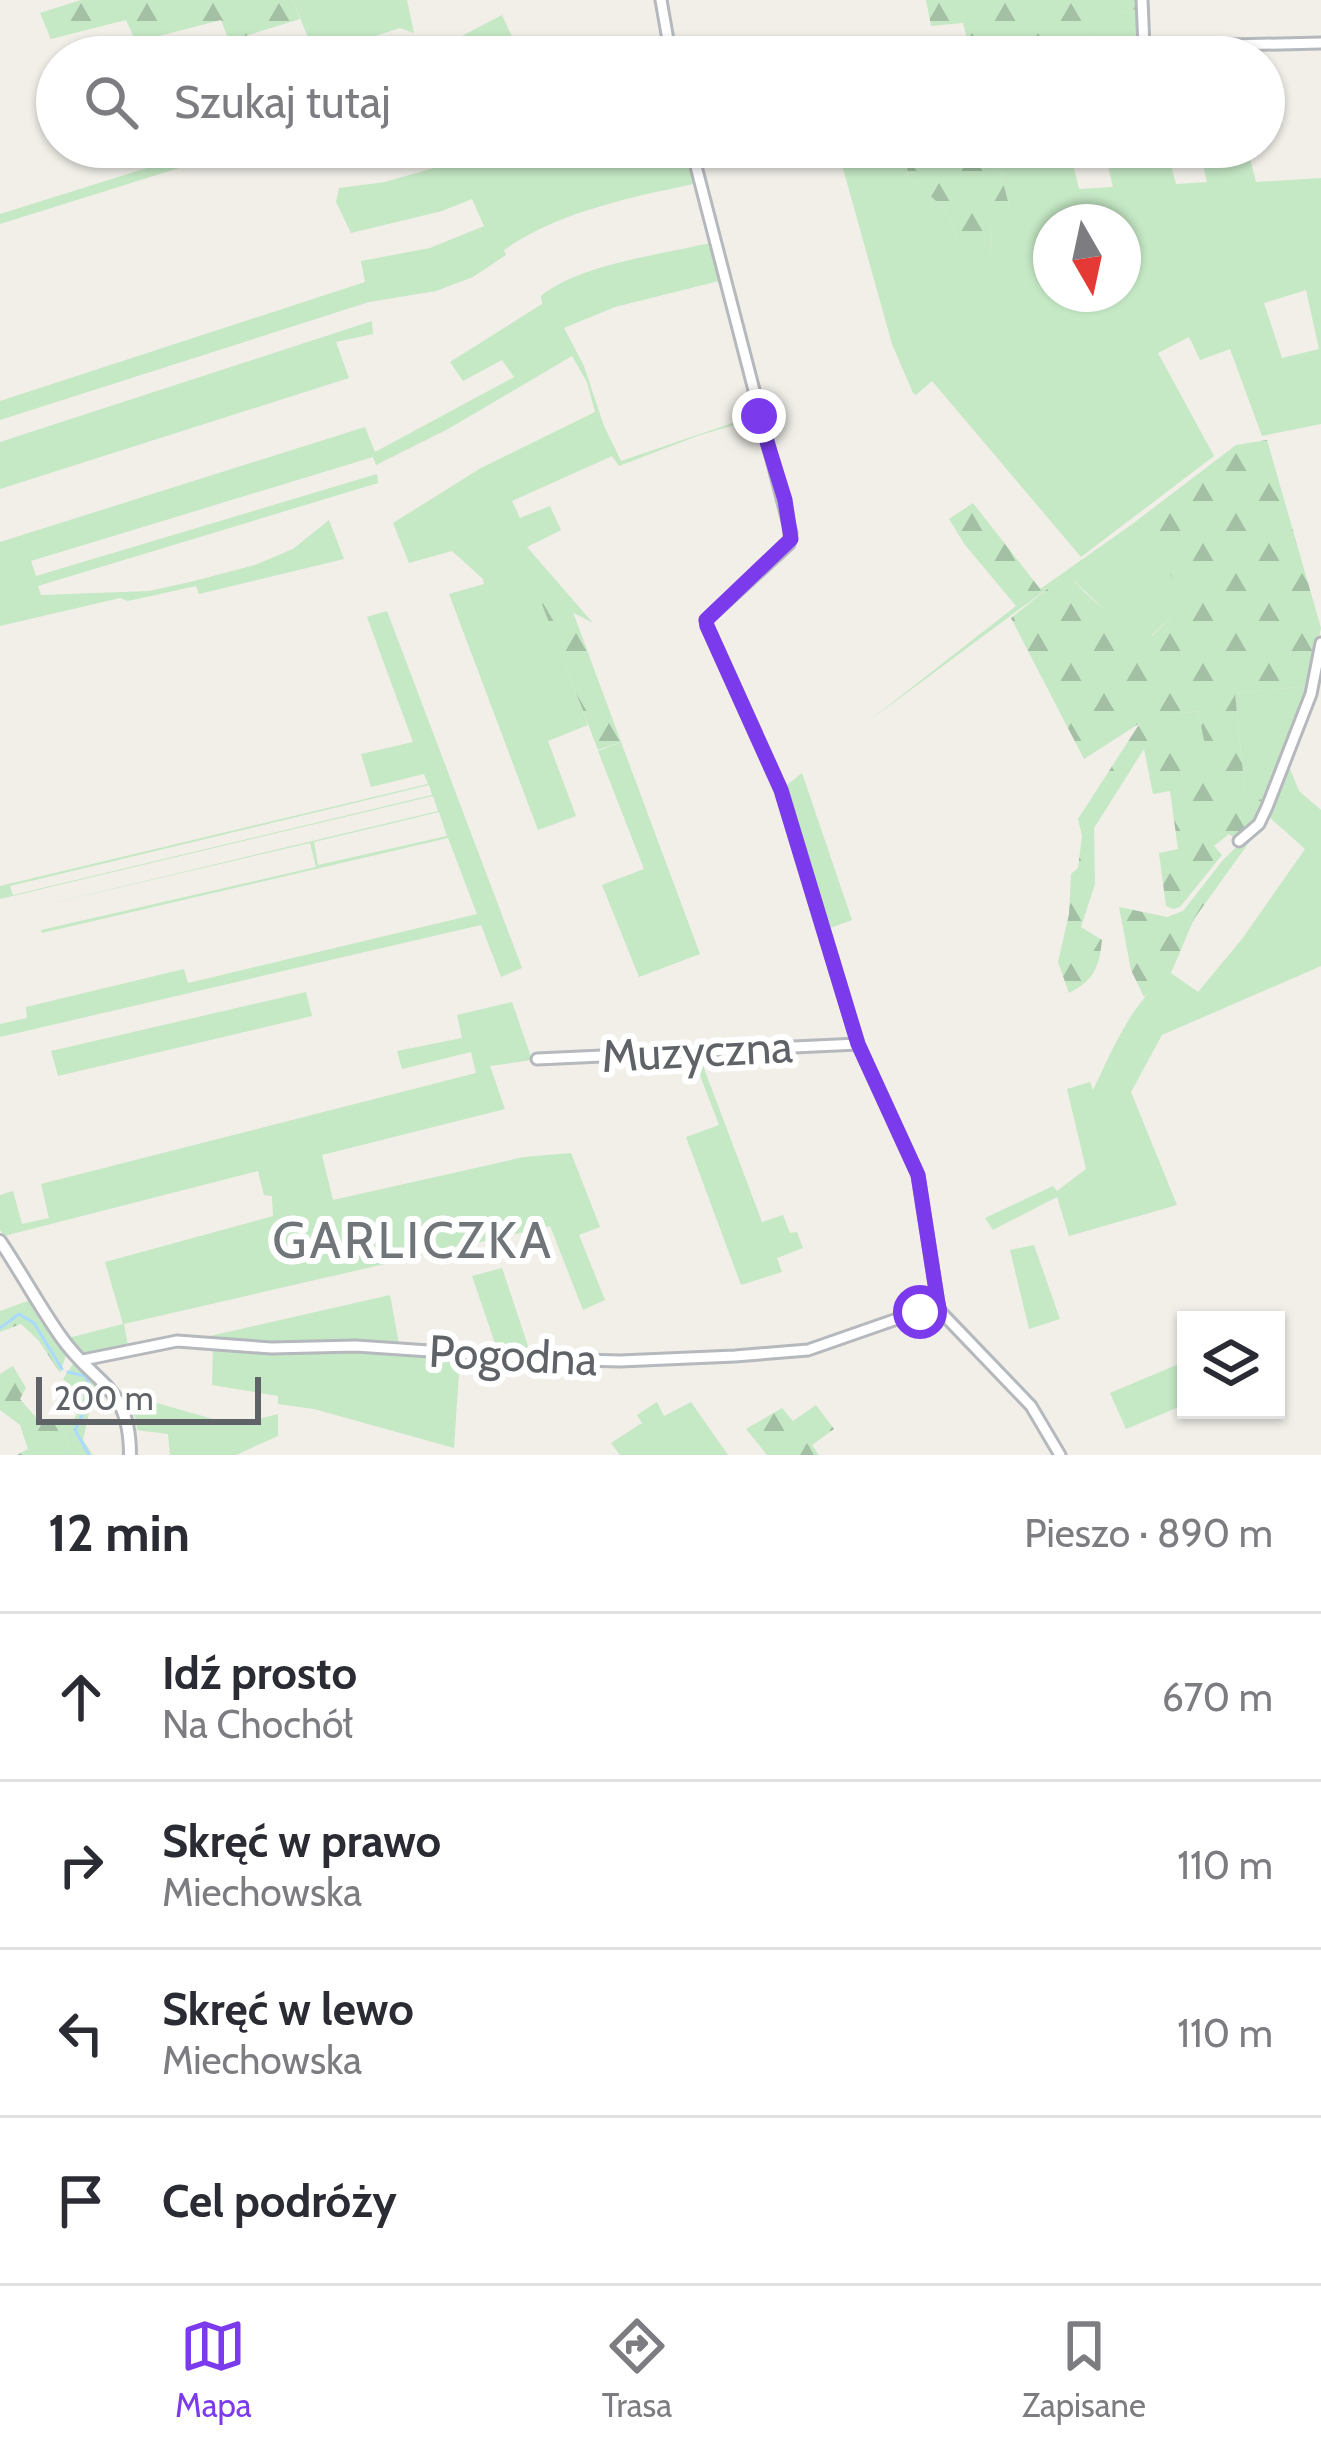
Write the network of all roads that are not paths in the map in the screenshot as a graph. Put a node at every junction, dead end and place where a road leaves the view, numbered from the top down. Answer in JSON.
{"nodes":[{"id":1,"x":661,"y":0,"type":"edge"},
{"id":2,"x":1142,"y":0,"type":"edge"},
{"id":3,"x":667,"y":36,"type":"edge"},
{"id":4,"x":1144,"y":36,"type":"edge"},
{"id":5,"x":1321,"y":43,"type":"edge"},
{"id":6,"x":1285,"y":44,"type":"edge"},
{"id":7,"x":696,"y":168,"type":"edge"},
{"id":8,"x":1321,"y":643,"type":"edge"},
{"id":9,"x":1239,"y":841,"type":"dead end"},
{"id":10,"x":858,"y":1044,"type":"junction"},
{"id":11,"x":537,"y":1059,"type":"dead end"},
{"id":12,"x":0,"y":1241,"type":"edge"},
{"id":13,"x":939,"y":1310,"type":"junction"},
{"id":14,"x":82,"y":1360,"type":"junction"},
{"id":15,"x":130,"y":1455,"type":"edge"},
{"id":16,"x":1060,"y":1455,"type":"edge"}],
"edges":[{"from":1,"to":3,"type":"street"},
{"from":2,"to":4,"type":"street"},
{"from":5,"to":6,"type":"street"},
{"from":7,"to":10,"type":"street"},
{"from":8,"to":9,"type":"street"},
{"from":10,"to":11,"type":"street","name":"Muzyczna"},
{"from":10,"to":13,"type":"street"},
{"from":12,"to":14,"type":"street"},
{"from":13,"to":14,"type":"street","name":"Pogodna"},
{"from":13,"to":16,"type":"street"},
{"from":14,"to":15,"type":"street"}]}
